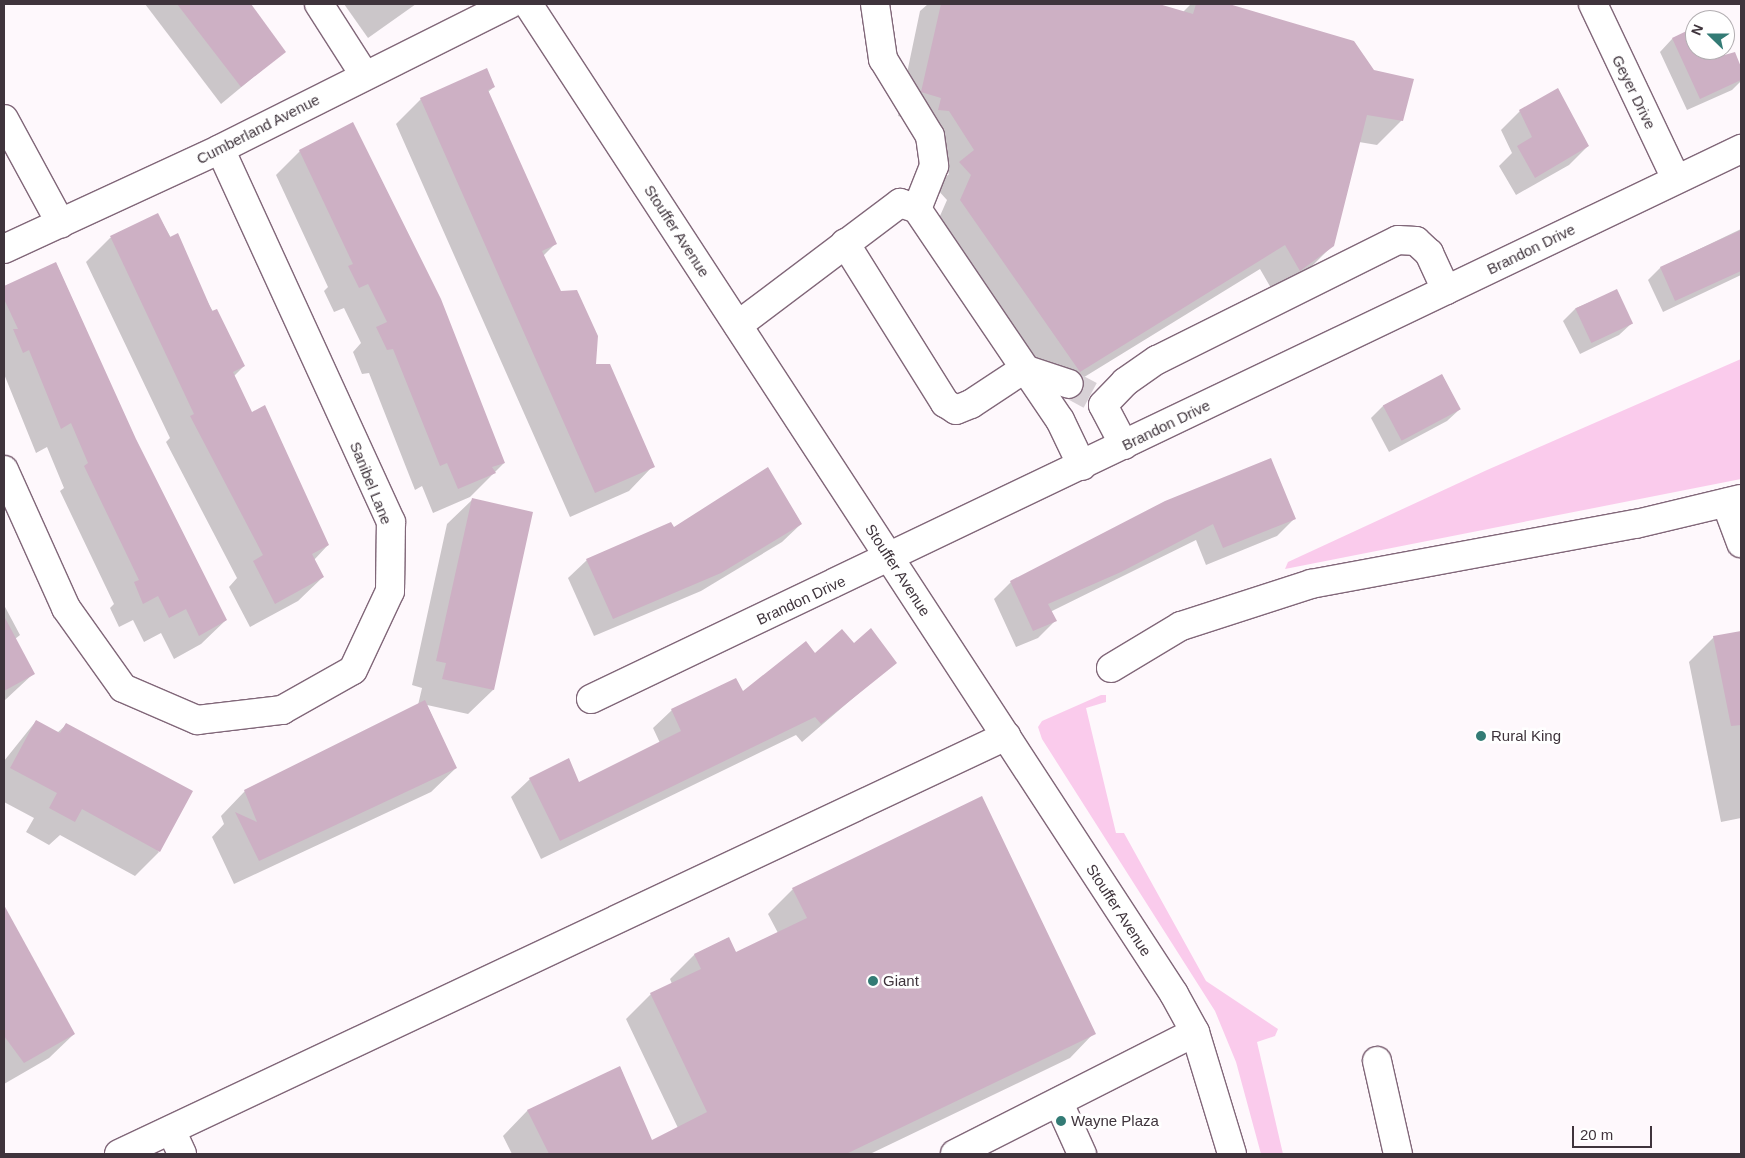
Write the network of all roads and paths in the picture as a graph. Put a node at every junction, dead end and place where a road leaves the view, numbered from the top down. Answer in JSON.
{"nodes":[{"id":1,"x":318,"y":4,"type":"edge"},
{"id":2,"x":510,"y":4,"type":"edge"},
{"id":3,"x":528,"y":4,"type":"edge"},
{"id":4,"x":875,"y":4,"type":"edge"},
{"id":5,"x":1593,"y":4,"type":"edge"},
{"id":6,"x":365,"y":76,"type":"junction"},
{"id":7,"x":4,"y":119,"type":"edge"},
{"id":8,"x":220,"y":149,"type":"junction"},
{"id":9,"x":1741,"y":149,"type":"edge"},
{"id":10,"x":1676,"y":179,"type":"junction"},
{"id":11,"x":917,"y":209,"type":"junction"},
{"id":12,"x":61,"y":224,"type":"junction"},
{"id":13,"x":845,"y":243,"type":"junction"},
{"id":14,"x":4,"y":249,"type":"edge"},
{"id":15,"x":1446,"y":290,"type":"junction"},
{"id":16,"x":738,"y":325,"type":"junction"},
{"id":17,"x":1024,"y":369,"type":"junction"},
{"id":18,"x":1088,"y":395,"type":"junction"},
{"id":19,"x":1124,"y":446,"type":"junction"},
{"id":20,"x":1082,"y":466,"type":"junction"},
{"id":21,"x":4,"y":470,"type":"edge"},
{"id":22,"x":1734,"y":501,"type":"edge"},
{"id":23,"x":1741,"y":543,"type":"edge"},
{"id":24,"x":890,"y":558,"type":"junction"},
{"id":25,"x":1111,"y":668,"type":"dead end"},
{"id":26,"x":591,"y":699,"type":"dead end"},
{"id":27,"x":1006,"y":736,"type":"junction"},
{"id":28,"x":1195,"y":1032,"type":"junction"},
{"id":29,"x":1377,"y":1061,"type":"dead end"},
{"id":30,"x":1059,"y":1103,"type":"junction"},
{"id":31,"x":171,"y":1130,"type":"junction"},
{"id":32,"x":119,"y":1154,"type":"edge"},
{"id":33,"x":182,"y":1154,"type":"edge"},
{"id":34,"x":955,"y":1154,"type":"edge"},
{"id":35,"x":1082,"y":1154,"type":"edge"},
{"id":36,"x":1232,"y":1154,"type":"edge"},
{"id":37,"x":1398,"y":1154,"type":"edge"}],
"edges":[{"from":1,"to":6,"type":"street"},
{"from":2,"to":6,"type":"street","name":"Cumberland Avenue"},
{"from":3,"to":16,"type":"street","name":"Stouffer Avenue"},
{"from":4,"to":11,"type":"street"},
{"from":5,"to":10,"type":"street","name":"Geyer Drive"},
{"from":6,"to":8,"type":"street","name":"Cumberland Avenue"},
{"from":7,"to":12,"type":"street"},
{"from":8,"to":12,"type":"street","name":"Cumberland Avenue"},
{"from":8,"to":21,"type":"street","name":"Sanibel Lane"},
{"from":9,"to":10,"type":"street","name":"Brandon Drive"},
{"from":10,"to":15,"type":"street","name":"Brandon Drive"},
{"from":11,"to":13,"type":"street"},
{"from":11,"to":17,"type":"street"},
{"from":12,"to":14,"type":"street","name":"Cumberland Avenue"},
{"from":13,"to":16,"type":"street"},
{"from":13,"to":17,"type":"street"},
{"from":15,"to":18,"type":"street"},
{"from":15,"to":19,"type":"street","name":"Brandon Drive"},
{"from":16,"to":24,"type":"street","name":"Stouffer Avenue"},
{"from":17,"to":18,"type":"street"},
{"from":17,"to":20,"type":"street"},
{"from":18,"to":19,"type":"street"},
{"from":19,"to":20,"type":"street","name":"Brandon Drive"},
{"from":20,"to":24,"type":"street","name":"Brandon Drive"},
{"from":22,"to":23,"type":"street"},
{"from":22,"to":25,"type":"street"},
{"from":24,"to":26,"type":"street","name":"Brandon Drive"},
{"from":24,"to":27,"type":"street","name":"Stouffer Avenue"},
{"from":27,"to":28,"type":"street","name":"Stouffer Avenue"},
{"from":27,"to":31,"type":"street"},
{"from":28,"to":30,"type":"street"},
{"from":28,"to":36,"type":"street","name":"Stouffer Avenue"},
{"from":29,"to":37,"type":"street"},
{"from":30,"to":34,"type":"street"},
{"from":30,"to":35,"type":"street"},
{"from":31,"to":32,"type":"street"},
{"from":31,"to":33,"type":"street"}]}
